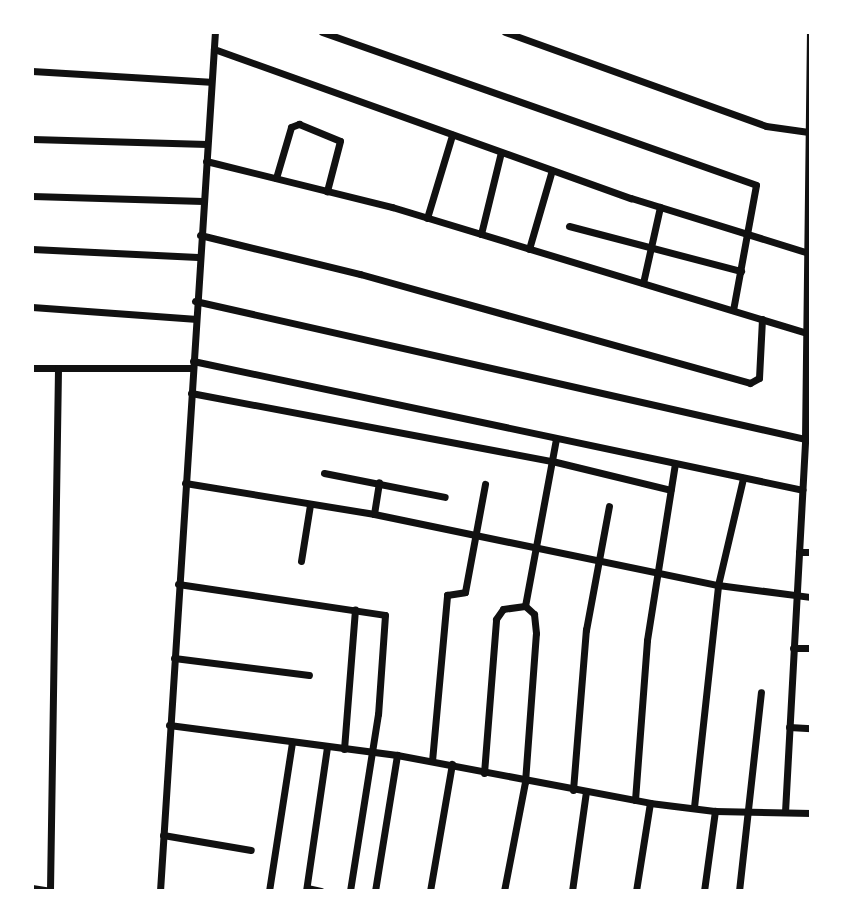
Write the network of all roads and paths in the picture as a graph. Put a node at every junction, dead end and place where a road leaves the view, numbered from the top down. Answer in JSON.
{"nodes":[{"id":1,"x":215,"y":32,"type":"edge"},
{"id":2,"x":322,"y":32,"type":"edge"},
{"id":3,"x":505,"y":32,"type":"edge"},
{"id":4,"x":810,"y":32,"type":"edge"},
{"id":5,"x":810,"y":46,"type":"edge"},
{"id":6,"x":214,"y":49,"type":"junction"},
{"id":7,"x":32,"y":71,"type":"edge"},
{"id":8,"x":210,"y":82,"type":"junction"},
{"id":9,"x":810,"y":109,"type":"edge"},
{"id":10,"x":809,"y":132,"type":"junction"},
{"id":11,"x":452,"y":135,"type":"junction"},
{"id":12,"x":32,"y":139,"type":"edge"},
{"id":13,"x":207,"y":144,"type":"junction"},
{"id":14,"x":501,"y":152,"type":"junction"},
{"id":15,"x":206,"y":161,"type":"junction"},
{"id":16,"x":552,"y":170,"type":"junction"},
{"id":17,"x":276,"y":178,"type":"junction"},
{"id":18,"x":327,"y":191,"type":"junction"},
{"id":19,"x":810,"y":191,"type":"edge"},
{"id":20,"x":32,"y":196,"type":"edge"},
{"id":21,"x":203,"y":201,"type":"junction"},
{"id":22,"x":660,"y":207,"type":"junction"},
{"id":23,"x":427,"y":218,"type":"junction"},
{"id":24,"x":569,"y":226,"type":"dead end"},
{"id":25,"x":481,"y":234,"type":"junction"},
{"id":26,"x":200,"y":235,"type":"junction"},
{"id":27,"x":748,"y":237,"type":"junction"},
{"id":28,"x":650,"y":247,"type":"junction"},
{"id":29,"x":32,"y":249,"type":"edge"},
{"id":30,"x":529,"y":249,"type":"junction"},
{"id":31,"x":809,"y":253,"type":"junction"},
{"id":32,"x":198,"y":257,"type":"junction"},
{"id":33,"x":810,"y":265,"type":"edge"},
{"id":34,"x":741,"y":271,"type":"junction"},
{"id":35,"x":643,"y":283,"type":"junction"},
{"id":36,"x":195,"y":301,"type":"junction"},
{"id":37,"x":32,"y":307,"type":"edge"},
{"id":38,"x":810,"y":308,"type":"edge"},
{"id":39,"x":733,"y":310,"type":"junction"},
{"id":40,"x":194,"y":319,"type":"junction"},
{"id":41,"x":762,"y":319,"type":"junction"},
{"id":42,"x":808,"y":333,"type":"junction"},
{"id":43,"x":809,"y":358,"type":"edge"},
{"id":44,"x":193,"y":364,"type":"junction"},
{"id":45,"x":32,"y":368,"type":"edge"},
{"id":46,"x":58,"y":368,"type":"junction"},
{"id":47,"x":191,"y":393,"type":"junction"},
{"id":48,"x":808,"y":418,"type":"edge"},
{"id":49,"x":556,"y":439,"type":"junction"},
{"id":50,"x":805,"y":439,"type":"junction"},
{"id":51,"x":552,"y":461,"type":"junction"},
{"id":52,"x":675,"y":464,"type":"junction"},
{"id":53,"x":807,"y":469,"type":"edge"},
{"id":54,"x":324,"y":473,"type":"dead end"},
{"id":55,"x":743,"y":478,"type":"junction"},
{"id":56,"x":379,"y":482,"type":"junction"},
{"id":57,"x":185,"y":483,"type":"junction"},
{"id":58,"x":485,"y":484,"type":"dead end"},
{"id":59,"x":671,"y":490,"type":"junction"},
{"id":60,"x":803,"y":490,"type":"junction"},
{"id":61,"x":445,"y":497,"type":"dead end"},
{"id":62,"x":806,"y":502,"type":"edge"},
{"id":63,"x":310,"y":505,"type":"junction"},
{"id":64,"x":609,"y":506,"type":"dead end"},
{"id":65,"x":374,"y":514,"type":"junction"},
{"id":66,"x":475,"y":535,"type":"junction"},
{"id":67,"x":536,"y":547,"type":"junction"},
{"id":68,"x":799,"y":552,"type":"junction"},
{"id":69,"x":811,"y":552,"type":"edge"},
{"id":70,"x":598,"y":557,"type":"junction"},
{"id":71,"x":301,"y":561,"type":"dead end"},
{"id":72,"x":657,"y":572,"type":"junction"},
{"id":73,"x":178,"y":584,"type":"junction"},
{"id":74,"x":718,"y":585,"type":"junction"},
{"id":75,"x":796,"y":597,"type":"junction"},
{"id":76,"x":811,"y":597,"type":"edge"},
{"id":77,"x":525,"y":606,"type":"junction"},
{"id":78,"x":355,"y":609,"type":"junction"},
{"id":79,"x":793,"y":648,"type":"junction"},
{"id":80,"x":811,"y":648,"type":"edge"},
{"id":81,"x":174,"y":658,"type":"junction"},
{"id":82,"x":309,"y":675,"type":"dead end"},
{"id":83,"x":761,"y":692,"type":"dead end"},
{"id":84,"x":169,"y":725,"type":"junction"},
{"id":85,"x":789,"y":727,"type":"junction"},
{"id":86,"x":811,"y":728,"type":"edge"},
{"id":87,"x":292,"y":742,"type":"junction"},
{"id":88,"x":327,"y":747,"type":"junction"},
{"id":89,"x":344,"y":749,"type":"junction"},
{"id":90,"x":373,"y":752,"type":"junction"},
{"id":91,"x":397,"y":755,"type":"junction"},
{"id":92,"x":432,"y":761,"type":"junction"},
{"id":93,"x":452,"y":764,"type":"junction"},
{"id":94,"x":484,"y":773,"type":"junction"},
{"id":95,"x":525,"y":782,"type":"junction"},
{"id":96,"x":573,"y":790,"type":"junction"},
{"id":97,"x":586,"y":792,"type":"junction"},
{"id":98,"x":635,"y":800,"type":"junction"},
{"id":99,"x":650,"y":803,"type":"junction"},
{"id":100,"x":694,"y":807,"type":"junction"},
{"id":101,"x":715,"y":811,"type":"junction"},
{"id":102,"x":785,"y":812,"type":"junction"},
{"id":103,"x":750,"y":813,"type":"junction"},
{"id":104,"x":811,"y":813,"type":"edge"},
{"id":105,"x":163,"y":835,"type":"junction"},
{"id":106,"x":251,"y":850,"type":"dead end"},
{"id":107,"x":32,"y":888,"type":"edge"},
{"id":108,"x":307,"y":889,"type":"edge"},
{"id":109,"x":52,"y":891,"type":"edge"},
{"id":110,"x":160,"y":891,"type":"edge"},
{"id":111,"x":269,"y":891,"type":"edge"},
{"id":112,"x":321,"y":891,"type":"edge"},
{"id":113,"x":350,"y":891,"type":"edge"},
{"id":114,"x":375,"y":891,"type":"edge"},
{"id":115,"x":430,"y":891,"type":"edge"},
{"id":116,"x":504,"y":891,"type":"edge"},
{"id":117,"x":572,"y":891,"type":"edge"},
{"id":118,"x":636,"y":891,"type":"edge"},
{"id":119,"x":704,"y":891,"type":"edge"},
{"id":120,"x":739,"y":891,"type":"edge"}],
"edges":[{"from":1,"to":6,"type":"street"},
{"from":2,"to":27,"type":"street"},
{"from":3,"to":10,"type":"street"},
{"from":4,"to":5,"type":"street"},
{"from":5,"to":9,"type":"street"},
{"from":6,"to":8,"type":"street"},
{"from":6,"to":11,"type":"street"},
{"from":7,"to":8,"type":"street"},
{"from":8,"to":13,"type":"street"},
{"from":9,"to":10,"type":"street"},
{"from":10,"to":19,"type":"street"},
{"from":11,"to":14,"type":"street"},
{"from":11,"to":23,"type":"street"},
{"from":12,"to":13,"type":"street"},
{"from":13,"to":15,"type":"street"},
{"from":14,"to":16,"type":"street"},
{"from":14,"to":25,"type":"street"},
{"from":15,"to":17,"type":"street"},
{"from":15,"to":21,"type":"street"},
{"from":16,"to":22,"type":"street"},
{"from":16,"to":30,"type":"street"},
{"from":17,"to":18,"type":"street"},
{"from":17,"to":18,"type":"street"},
{"from":18,"to":23,"type":"street"},
{"from":19,"to":31,"type":"street"},
{"from":20,"to":21,"type":"street"},
{"from":21,"to":26,"type":"street"},
{"from":22,"to":27,"type":"street"},
{"from":22,"to":28,"type":"street"},
{"from":23,"to":25,"type":"street"},
{"from":24,"to":28,"type":"street"},
{"from":25,"to":30,"type":"street"},
{"from":26,"to":32,"type":"street"},
{"from":26,"to":41,"type":"street"},
{"from":27,"to":31,"type":"street"},
{"from":27,"to":34,"type":"street"},
{"from":28,"to":34,"type":"street"},
{"from":28,"to":35,"type":"street"},
{"from":29,"to":32,"type":"street"},
{"from":30,"to":35,"type":"street"},
{"from":31,"to":33,"type":"street"},
{"from":32,"to":36,"type":"street"},
{"from":33,"to":38,"type":"street"},
{"from":34,"to":39,"type":"street"},
{"from":35,"to":39,"type":"street"},
{"from":36,"to":40,"type":"street"},
{"from":36,"to":50,"type":"street"},
{"from":37,"to":40,"type":"street"},
{"from":38,"to":42,"type":"street"},
{"from":39,"to":41,"type":"street"},
{"from":40,"to":44,"type":"street"},
{"from":41,"to":42,"type":"street"},
{"from":42,"to":43,"type":"street"},
{"from":43,"to":48,"type":"street"},
{"from":44,"to":46,"type":"street"},
{"from":44,"to":47,"type":"street"},
{"from":44,"to":49,"type":"street"},
{"from":45,"to":46,"type":"street"},
{"from":46,"to":109,"type":"street"},
{"from":47,"to":51,"type":"street"},
{"from":47,"to":57,"type":"street"},
{"from":48,"to":50,"type":"street"},
{"from":49,"to":51,"type":"street"},
{"from":49,"to":52,"type":"street"},
{"from":50,"to":53,"type":"street"},
{"from":51,"to":59,"type":"street"},
{"from":51,"to":67,"type":"street"},
{"from":52,"to":55,"type":"street"},
{"from":52,"to":59,"type":"street"},
{"from":53,"to":60,"type":"street"},
{"from":54,"to":56,"type":"street"},
{"from":55,"to":60,"type":"street"},
{"from":55,"to":74,"type":"street"},
{"from":56,"to":61,"type":"street"},
{"from":56,"to":65,"type":"street"},
{"from":57,"to":63,"type":"street"},
{"from":57,"to":73,"type":"street"},
{"from":58,"to":66,"type":"street"},
{"from":59,"to":72,"type":"street"},
{"from":60,"to":62,"type":"street"},
{"from":62,"to":68,"type":"street"},
{"from":63,"to":65,"type":"street"},
{"from":63,"to":71,"type":"street"},
{"from":64,"to":70,"type":"street"},
{"from":65,"to":66,"type":"street"},
{"from":66,"to":67,"type":"street"},
{"from":66,"to":92,"type":"street"},
{"from":67,"to":70,"type":"street"},
{"from":67,"to":77,"type":"street"},
{"from":68,"to":69,"type":"street"},
{"from":68,"to":75,"type":"street"},
{"from":70,"to":72,"type":"street"},
{"from":70,"to":96,"type":"street"},
{"from":72,"to":74,"type":"street"},
{"from":72,"to":98,"type":"street"},
{"from":73,"to":78,"type":"street"},
{"from":73,"to":81,"type":"street"},
{"from":74,"to":75,"type":"street"},
{"from":74,"to":100,"type":"street"},
{"from":75,"to":76,"type":"street"},
{"from":75,"to":79,"type":"street"},
{"from":77,"to":94,"type":"street"},
{"from":77,"to":95,"type":"street"},
{"from":78,"to":89,"type":"street"},
{"from":78,"to":90,"type":"street"},
{"from":79,"to":80,"type":"street"},
{"from":79,"to":85,"type":"street"},
{"from":81,"to":82,"type":"street"},
{"from":81,"to":84,"type":"street"},
{"from":83,"to":103,"type":"street"},
{"from":84,"to":87,"type":"street"},
{"from":84,"to":105,"type":"street"},
{"from":85,"to":86,"type":"street"},
{"from":85,"to":102,"type":"street"},
{"from":87,"to":88,"type":"street"},
{"from":87,"to":111,"type":"street"},
{"from":88,"to":89,"type":"street"},
{"from":88,"to":108,"type":"street"},
{"from":89,"to":90,"type":"street"},
{"from":90,"to":91,"type":"street"},
{"from":90,"to":113,"type":"street"},
{"from":91,"to":92,"type":"street"},
{"from":91,"to":114,"type":"street"},
{"from":92,"to":93,"type":"street"},
{"from":93,"to":94,"type":"street"},
{"from":93,"to":115,"type":"street"},
{"from":94,"to":95,"type":"street"},
{"from":95,"to":96,"type":"street"},
{"from":95,"to":116,"type":"street"},
{"from":96,"to":97,"type":"street"},
{"from":97,"to":98,"type":"street"},
{"from":97,"to":117,"type":"street"},
{"from":98,"to":99,"type":"street"},
{"from":99,"to":100,"type":"street"},
{"from":99,"to":118,"type":"street"},
{"from":100,"to":101,"type":"street"},
{"from":101,"to":103,"type":"street"},
{"from":101,"to":119,"type":"street"},
{"from":102,"to":103,"type":"street"},
{"from":102,"to":104,"type":"street"},
{"from":103,"to":120,"type":"street"},
{"from":105,"to":106,"type":"street"},
{"from":105,"to":110,"type":"street"},
{"from":107,"to":109,"type":"street"},
{"from":108,"to":112,"type":"street"}]}
